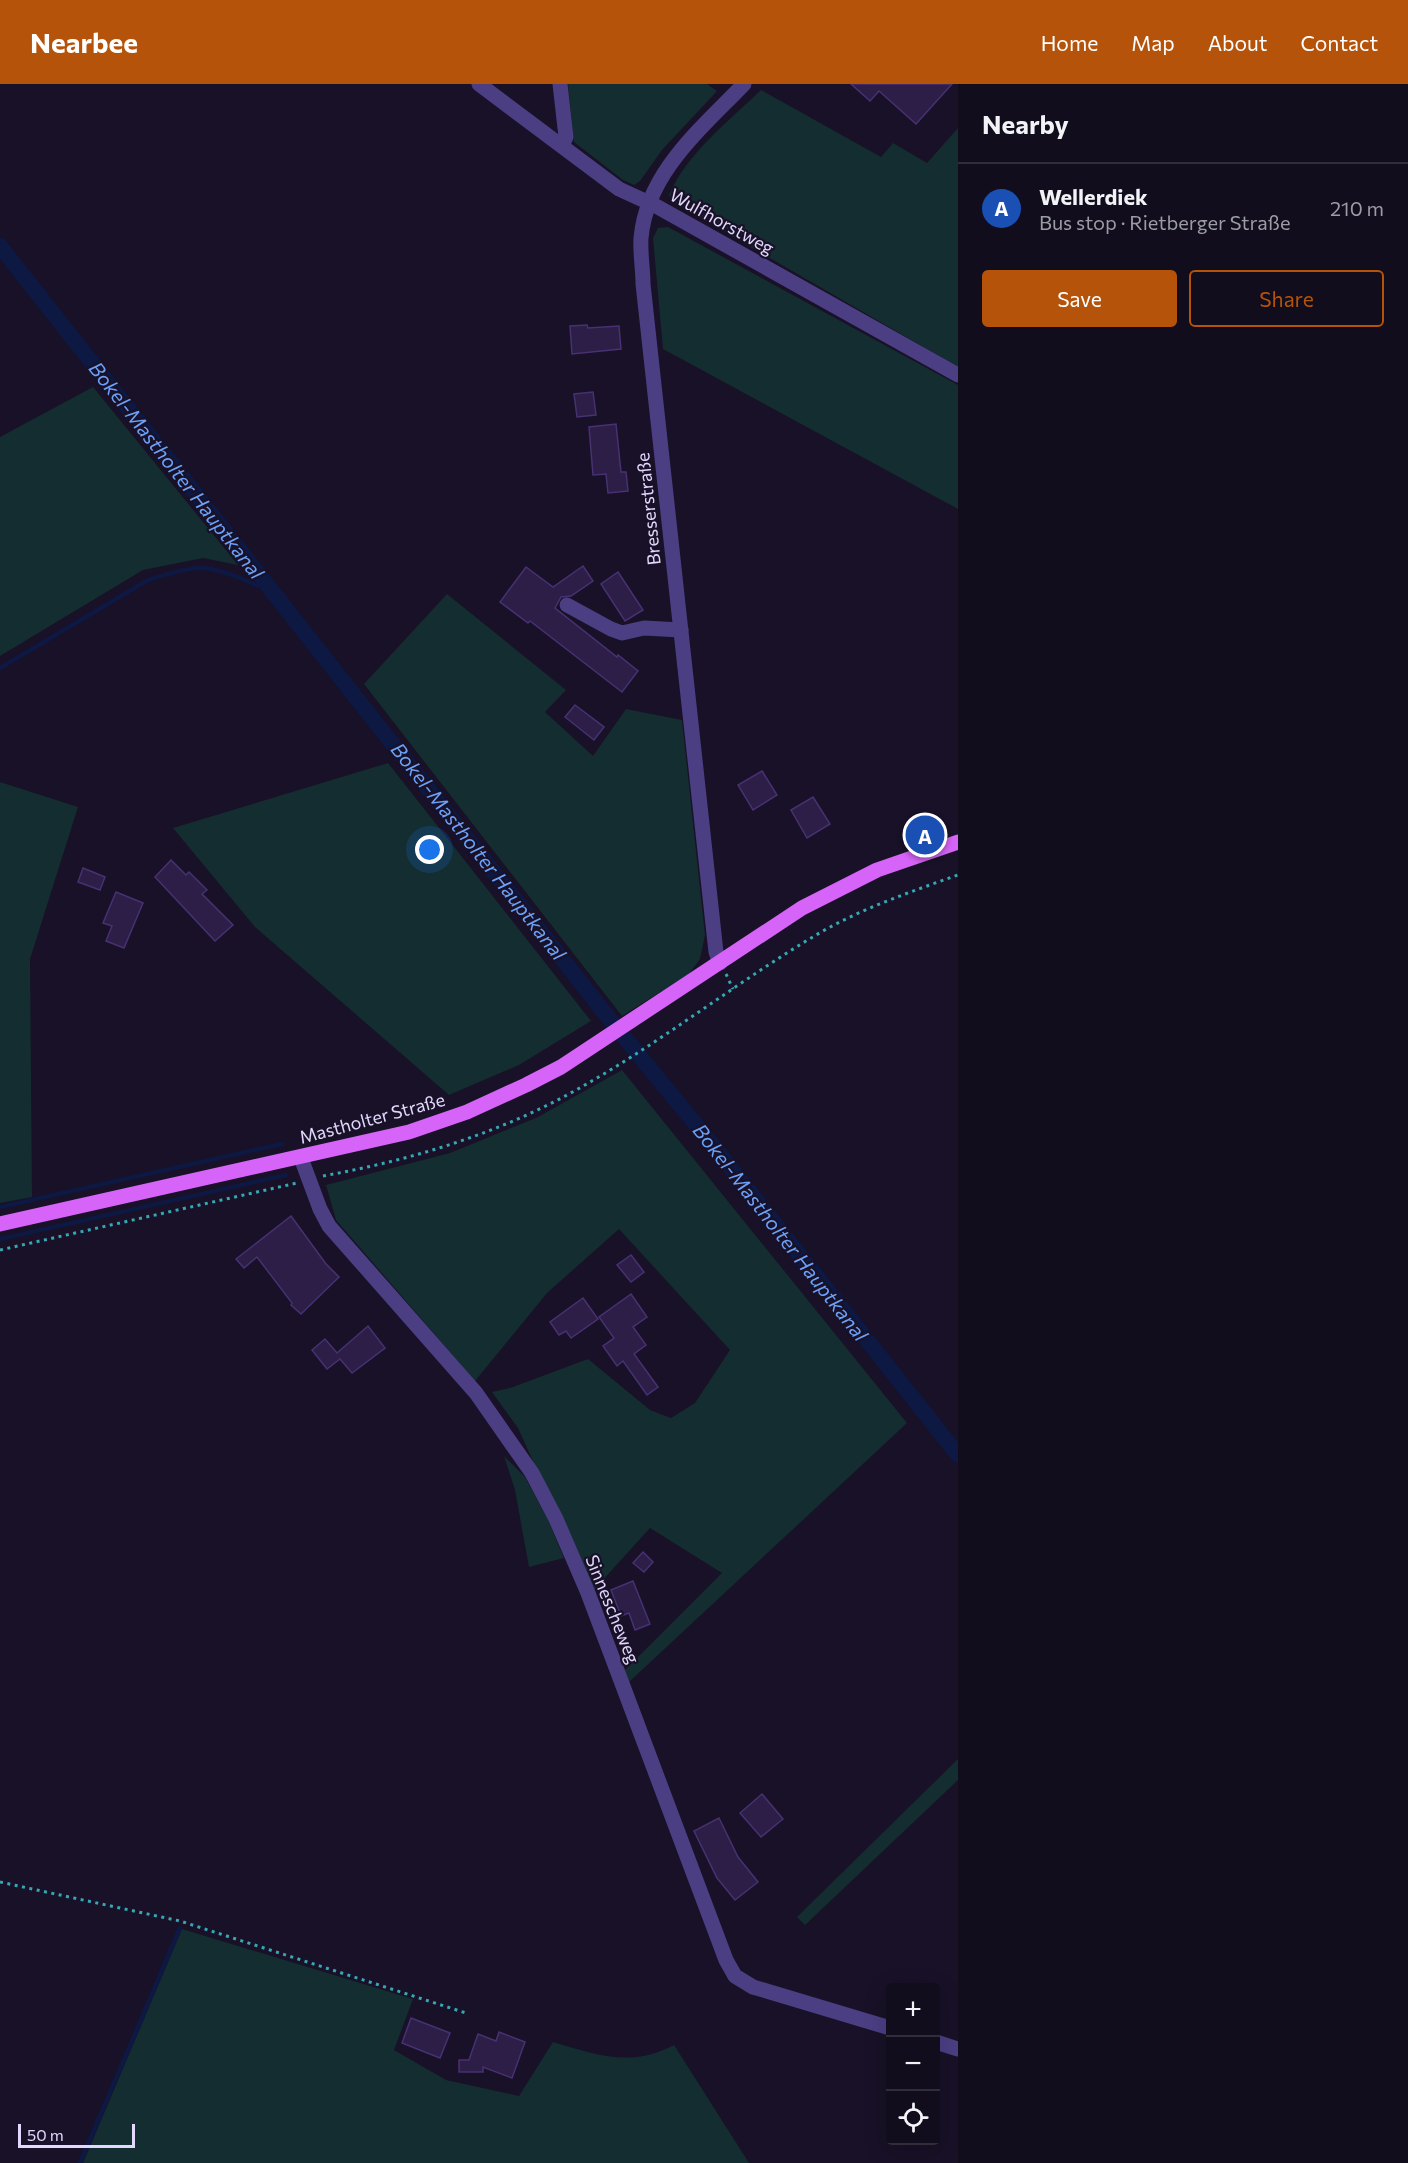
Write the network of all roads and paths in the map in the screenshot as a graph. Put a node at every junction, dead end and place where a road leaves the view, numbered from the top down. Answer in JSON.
{"nodes":[{"id":1,"x":479,"y":84,"type":"edge"},
{"id":2,"x":560,"y":84,"type":"edge"},
{"id":3,"x":744,"y":84,"type":"edge"},
{"id":4,"x":562,"y":146,"type":"junction"},
{"id":5,"x":648,"y":202,"type":"junction"},
{"id":6,"x":958,"y":375,"type":"edge"},
{"id":7,"x":567,"y":604,"type":"dead end"},
{"id":8,"x":681,"y":630,"type":"junction"},
{"id":9,"x":958,"y":842,"type":"edge"},
{"id":10,"x":958,"y":875,"type":"edge"},
{"id":11,"x":720,"y":963,"type":"junction"},
{"id":12,"x":619,"y":1065,"type":"dead end"},
{"id":13,"x":301,"y":1158,"type":"junction"},
{"id":14,"x":0,"y":1224,"type":"edge"},
{"id":15,"x":0,"y":1882,"type":"edge"},
{"id":16,"x":466,"y":2013,"type":"dead end"},
{"id":17,"x":886,"y":2027,"type":"edge"},
{"id":18,"x":940,"y":2043,"type":"edge"},
{"id":19,"x":958,"y":2049,"type":"edge"}],
"edges":[{"from":1,"to":4,"type":"street","name":"Wulfhorstweg"},
{"from":2,"to":4,"type":"street"},
{"from":3,"to":5,"type":"street","name":"Bresserstraße"},
{"from":4,"to":5,"type":"street","name":"Wulfhorstweg"},
{"from":5,"to":6,"type":"street","name":"Wulfhorstweg"},
{"from":5,"to":8,"type":"street","name":"Bresserstraße"},
{"from":7,"to":8,"type":"street"},
{"from":8,"to":11,"type":"street","name":"Bresserstraße"},
{"from":9,"to":11,"type":"main road","name":"Mastholter Straße"},
{"from":10,"to":12,"type":"path"},
{"from":11,"to":13,"type":"main road","name":"Mastholter Straße"},
{"from":13,"to":14,"type":"main road","name":"Mastholter Straße"},
{"from":13,"to":17,"type":"street","name":"Sinnescheweg"},
{"from":15,"to":16,"type":"path"},
{"from":18,"to":19,"type":"street"}]}
